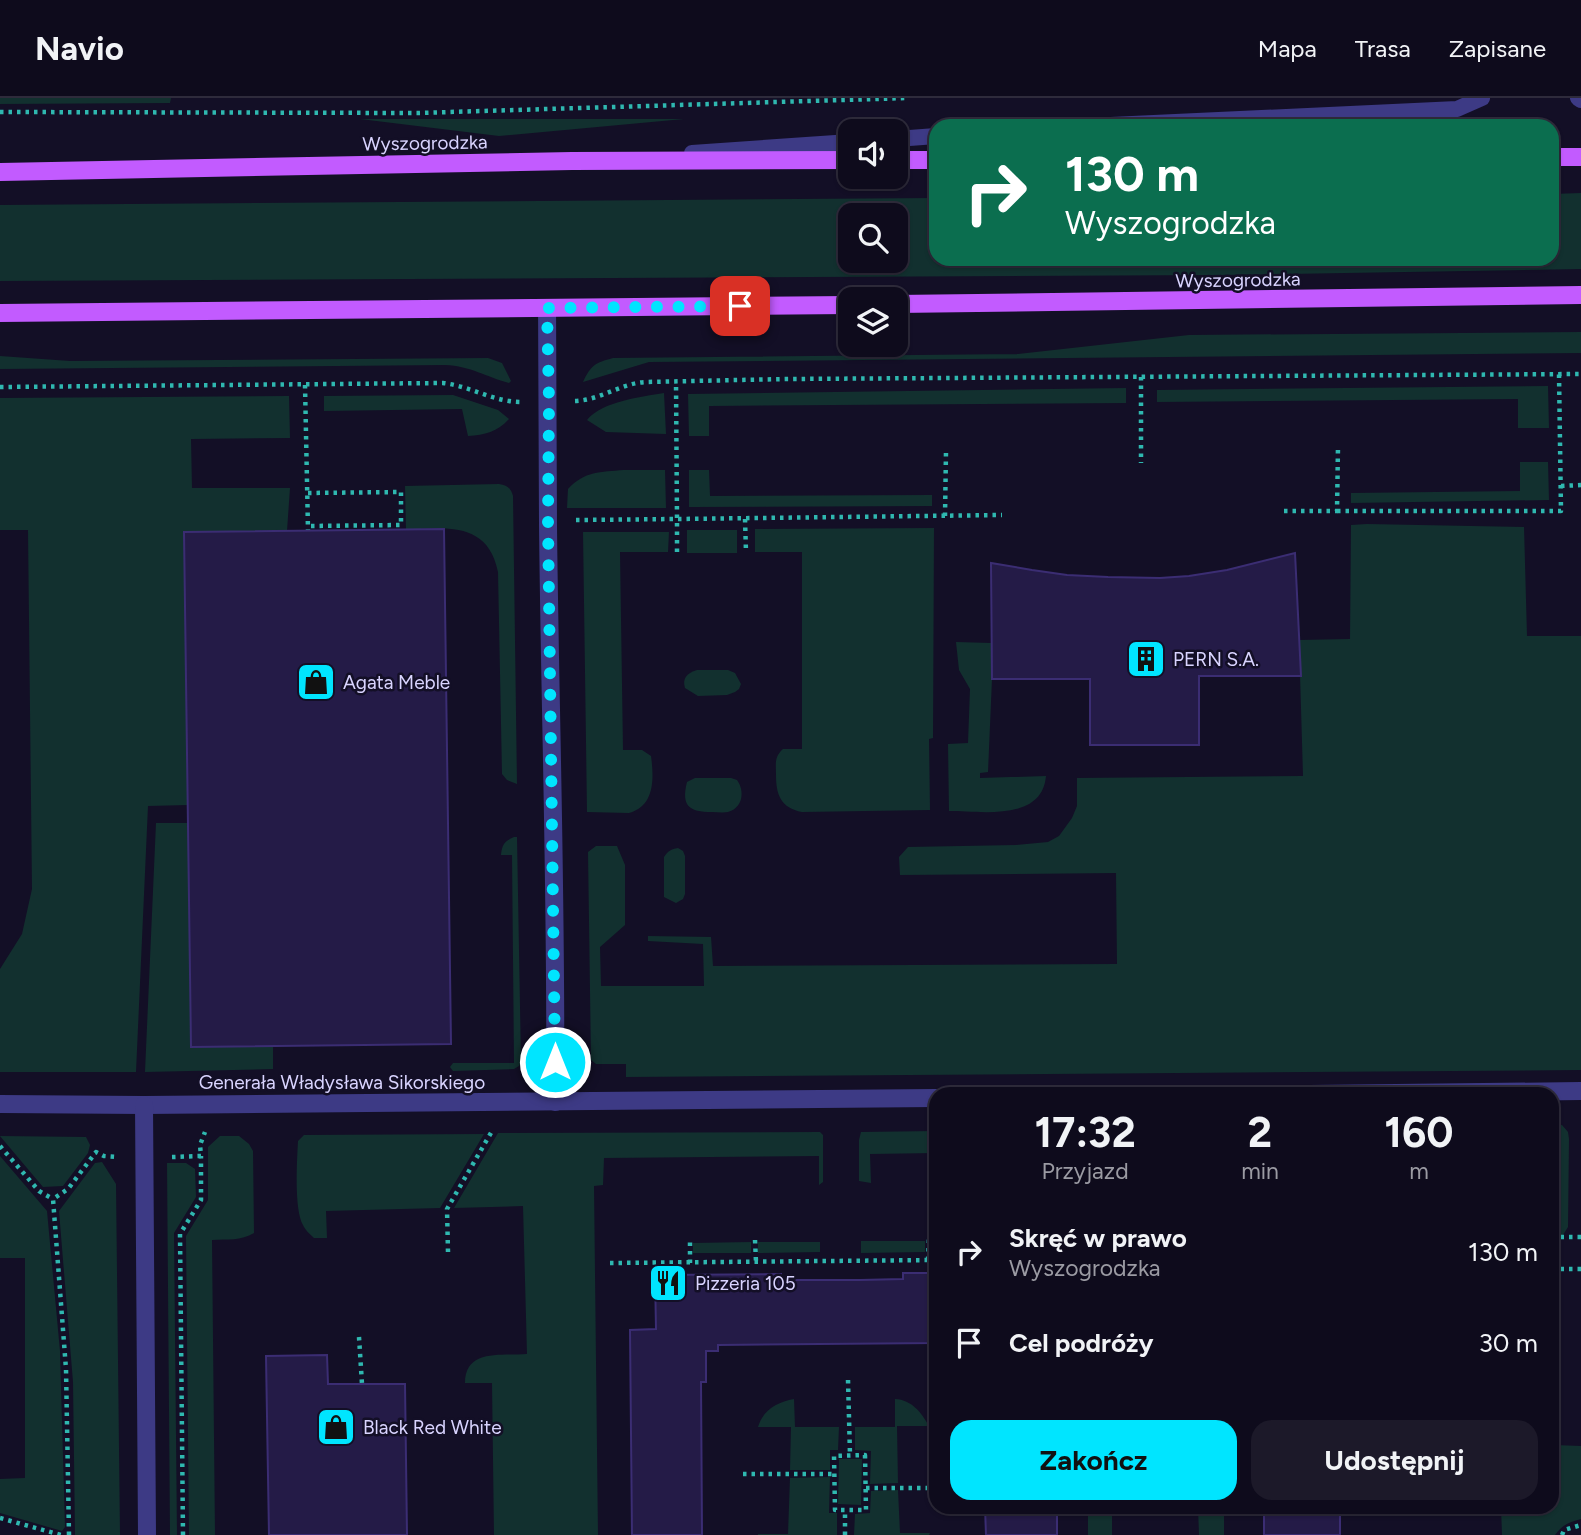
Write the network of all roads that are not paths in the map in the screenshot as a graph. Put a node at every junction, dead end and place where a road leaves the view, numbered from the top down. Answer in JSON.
{"nodes":[{"id":1,"x":1482,"y":98,"type":"edge"},
{"id":2,"x":1241,"y":119,"type":"edge"},
{"id":3,"x":929,"y":137,"type":"edge"},
{"id":4,"x":908,"y":138,"type":"edge"},
{"id":5,"x":838,"y":143,"type":"edge"},
{"id":6,"x":1559,"y":157,"type":"edge"},
{"id":7,"x":1581,"y":157,"type":"edge"},
{"id":8,"x":838,"y":160,"type":"edge"},
{"id":9,"x":908,"y":160,"type":"edge"},
{"id":10,"x":929,"y":160,"type":"edge"},
{"id":11,"x":572,"y":162,"type":"junction"},
{"id":12,"x":0,"y":172,"type":"edge"},
{"id":13,"x":1581,"y":295,"type":"edge"},
{"id":14,"x":908,"y":304,"type":"edge"},
{"id":15,"x":838,"y":305,"type":"edge"},
{"id":16,"x":547,"y":308,"type":"junction"},
{"id":17,"x":0,"y":313,"type":"edge"},
{"id":18,"x":1559,"y":1091,"type":"edge"},
{"id":19,"x":1581,"y":1091,"type":"edge"},
{"id":20,"x":929,"y":1098,"type":"edge"},
{"id":21,"x":555,"y":1102,"type":"junction"},
{"id":22,"x":0,"y":1104,"type":"edge"},
{"id":23,"x":144,"y":1105,"type":"junction"},
{"id":24,"x":147,"y":1535,"type":"edge"}],
"edges":[{"from":1,"to":2,"type":"lane"},
{"from":3,"to":4,"type":"lane"},
{"from":5,"to":11,"type":"lane"},
{"from":6,"to":7,"type":"main road"},
{"from":8,"to":11,"type":"main road","name":"Wyszogrodzka"},
{"from":9,"to":10,"type":"main road"},
{"from":11,"to":12,"type":"main road","name":"Wyszogrodzka"},
{"from":13,"to":14,"type":"main road","name":"Wyszogrodzka"},
{"from":15,"to":16,"type":"main road"},
{"from":16,"to":17,"type":"main road"},
{"from":16,"to":21,"type":"street"},
{"from":18,"to":19,"type":"street"},
{"from":20,"to":21,"type":"street","name":"Generała Władysława Sikorskiego"},
{"from":21,"to":23,"type":"street","name":"Generała Władysława Sikorskiego"},
{"from":22,"to":23,"type":"street","name":"Generała Władysława Sikorskiego"},
{"from":23,"to":24,"type":"street"}]}
